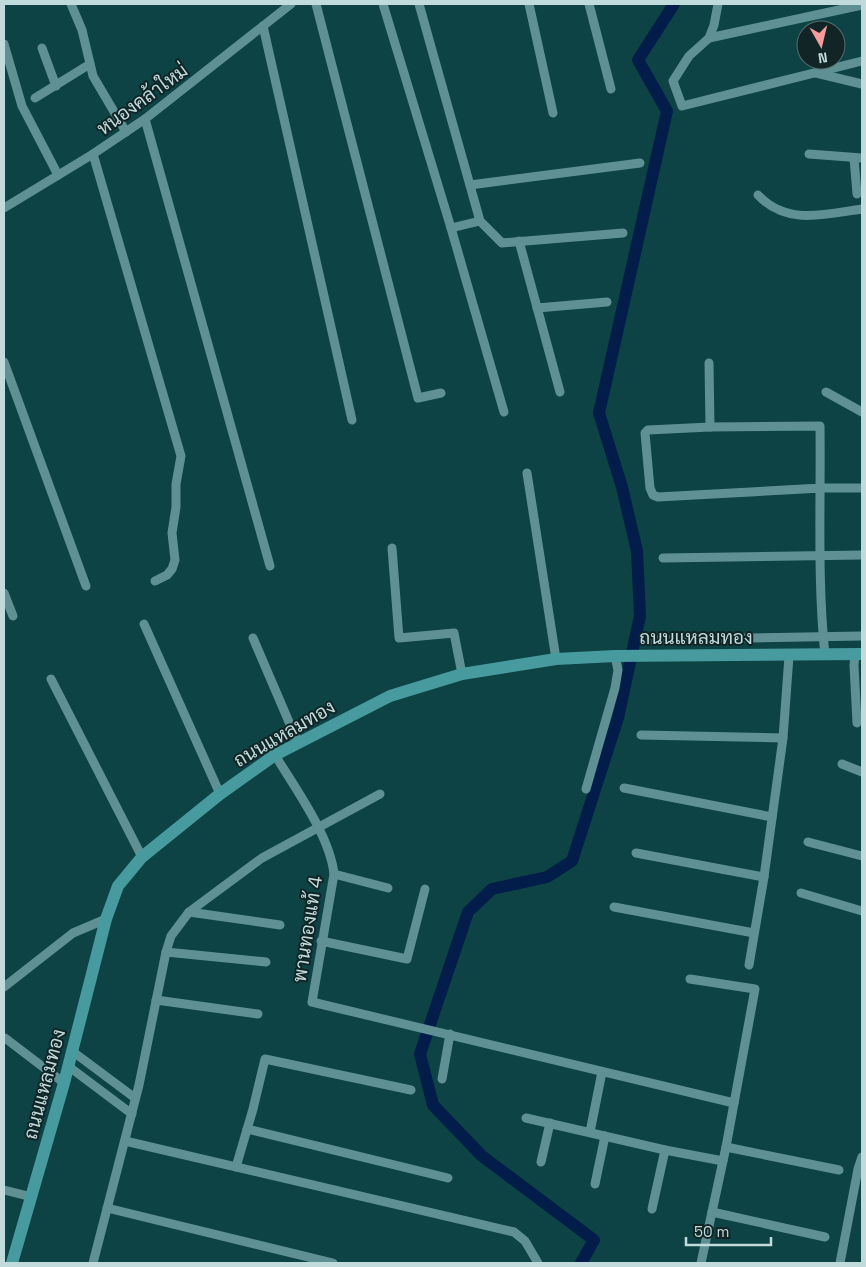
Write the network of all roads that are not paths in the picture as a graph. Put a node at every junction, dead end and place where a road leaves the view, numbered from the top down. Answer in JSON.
{"nodes":[{"id":1,"x":71,"y":4,"type":"edge"},
{"id":2,"x":291,"y":4,"type":"edge"},
{"id":3,"x":316,"y":4,"type":"edge"},
{"id":4,"x":383,"y":4,"type":"edge"},
{"id":5,"x":419,"y":4,"type":"edge"},
{"id":6,"x":529,"y":4,"type":"edge"},
{"id":7,"x":589,"y":4,"type":"edge"},
{"id":8,"x":718,"y":4,"type":"edge"},
{"id":9,"x":862,"y":5,"type":"edge"},
{"id":10,"x":263,"y":26,"type":"junction"},
{"id":11,"x":709,"y":38,"type":"junction"},
{"id":12,"x":4,"y":44,"type":"edge"},
{"id":13,"x":42,"y":48,"type":"dead end"},
{"id":14,"x":862,"y":60,"type":"edge"},
{"id":15,"x":90,"y":64,"type":"junction"},
{"id":16,"x":815,"y":73,"type":"junction"},
{"id":17,"x":862,"y":84,"type":"edge"},
{"id":18,"x":56,"y":86,"type":"junction"},
{"id":19,"x":612,"y":89,"type":"dead end"},
{"id":20,"x":35,"y":98,"type":"dead end"},
{"id":21,"x":553,"y":112,"type":"dead end"},
{"id":22,"x":145,"y":120,"type":"junction"},
{"id":23,"x":126,"y":132,"type":"junction"},
{"id":24,"x":93,"y":154,"type":"junction"},
{"id":25,"x":809,"y":154,"type":"dead end"},
{"id":26,"x":858,"y":158,"type":"edge"},
{"id":27,"x":640,"y":163,"type":"dead end"},
{"id":28,"x":58,"y":175,"type":"junction"},
{"id":29,"x":470,"y":185,"type":"junction"},
{"id":30,"x":857,"y":194,"type":"dead end"},
{"id":31,"x":758,"y":195,"type":"dead end"},
{"id":32,"x":4,"y":208,"type":"edge"},
{"id":33,"x":862,"y":209,"type":"edge"},
{"id":34,"x":480,"y":220,"type":"junction"},
{"id":35,"x":451,"y":228,"type":"junction"},
{"id":36,"x":623,"y":233,"type":"dead end"},
{"id":37,"x":519,"y":241,"type":"junction"},
{"id":38,"x":607,"y":302,"type":"dead end"},
{"id":39,"x":537,"y":308,"type":"junction"},
{"id":40,"x":4,"y":362,"type":"edge"},
{"id":41,"x":709,"y":363,"type":"dead end"},
{"id":42,"x":560,"y":392,"type":"dead end"},
{"id":43,"x":826,"y":392,"type":"dead end"},
{"id":44,"x":441,"y":393,"type":"dead end"},
{"id":45,"x":504,"y":412,"type":"dead end"},
{"id":46,"x":862,"y":412,"type":"edge"},
{"id":47,"x":352,"y":420,"type":"dead end"},
{"id":48,"x":710,"y":427,"type":"junction"},
{"id":49,"x":527,"y":473,"type":"dead end"},
{"id":50,"x":821,"y":488,"type":"junction"},
{"id":51,"x":862,"y":488,"type":"edge"},
{"id":52,"x":392,"y":548,"type":"dead end"},
{"id":53,"x":821,"y":555,"type":"junction"},
{"id":54,"x":862,"y":555,"type":"edge"},
{"id":55,"x":663,"y":558,"type":"dead end"},
{"id":56,"x":270,"y":566,"type":"dead end"},
{"id":57,"x":155,"y":581,"type":"dead end"},
{"id":58,"x":86,"y":586,"type":"dead end"},
{"id":59,"x":4,"y":593,"type":"edge"},
{"id":60,"x":13,"y":616,"type":"dead end"},
{"id":61,"x":144,"y":624,"type":"dead end"},
{"id":62,"x":862,"y":636,"type":"edge"},
{"id":63,"x":253,"y":638,"type":"dead end"},
{"id":64,"x":823,"y":638,"type":"junction"},
{"id":65,"x":645,"y":640,"type":"dead end"},
{"id":66,"x":859,"y":654,"type":"edge"},
{"id":67,"x":825,"y":655,"type":"junction"},
{"id":68,"x":620,"y":656,"type":"junction"},
{"id":69,"x":789,"y":656,"type":"junction"},
{"id":70,"x":556,"y":659,"type":"junction"},
{"id":71,"x":462,"y":674,"type":"junction"},
{"id":72,"x":51,"y":680,"type":"dead end"},
{"id":73,"x":857,"y":723,"type":"dead end"},
{"id":74,"x":641,"y":736,"type":"dead end"},
{"id":75,"x":783,"y":738,"type":"junction"},
{"id":76,"x":298,"y":742,"type":"junction"},
{"id":77,"x":275,"y":755,"type":"junction"},
{"id":78,"x":842,"y":764,"type":"dead end"},
{"id":79,"x":862,"y":772,"type":"edge"},
{"id":80,"x":624,"y":788,"type":"dead end"},
{"id":81,"x":586,"y":789,"type":"dead end"},
{"id":82,"x":220,"y":794,"type":"junction"},
{"id":83,"x":380,"y":794,"type":"dead end"},
{"id":84,"x":772,"y":817,"type":"junction"},
{"id":85,"x":318,"y":827,"type":"junction"},
{"id":86,"x":808,"y":842,"type":"dead end"},
{"id":87,"x":636,"y":853,"type":"dead end"},
{"id":88,"x":862,"y":856,"type":"edge"},
{"id":89,"x":142,"y":858,"type":"junction"},
{"id":90,"x":334,"y":874,"type":"junction"},
{"id":91,"x":764,"y":877,"type":"junction"},
{"id":92,"x":388,"y":888,"type":"dead end"},
{"id":93,"x":424,"y":889,"type":"dead end"},
{"id":94,"x":801,"y":893,"type":"dead end"},
{"id":95,"x":614,"y":907,"type":"dead end"},
{"id":96,"x":862,"y":911,"type":"edge"},
{"id":97,"x":189,"y":912,"type":"junction"},
{"id":98,"x":106,"y":918,"type":"junction"},
{"id":99,"x":280,"y":924,"type":"dead end"},
{"id":100,"x":754,"y":932,"type":"junction"},
{"id":101,"x":321,"y":941,"type":"junction"},
{"id":102,"x":166,"y":952,"type":"junction"},
{"id":103,"x":266,"y":962,"type":"dead end"},
{"id":104,"x":749,"y":965,"type":"dead end"},
{"id":105,"x":690,"y":979,"type":"dead end"},
{"id":106,"x":4,"y":987,"type":"edge"},
{"id":107,"x":156,"y":1000,"type":"junction"},
{"id":108,"x":258,"y":1014,"type":"dead end"},
{"id":109,"x":450,"y":1034,"type":"junction"},
{"id":110,"x":5,"y":1038,"type":"edge"},
{"id":111,"x":72,"y":1051,"type":"junction"},
{"id":112,"x":68,"y":1066,"type":"junction"},
{"id":113,"x":602,"y":1072,"type":"junction"},
{"id":114,"x":442,"y":1079,"type":"dead end"},
{"id":115,"x":64,"y":1083,"type":"junction"},
{"id":116,"x":411,"y":1090,"type":"dead end"},
{"id":117,"x":135,"y":1098,"type":"junction"},
{"id":118,"x":734,"y":1102,"type":"junction"},
{"id":119,"x":132,"y":1114,"type":"junction"},
{"id":120,"x":526,"y":1118,"type":"dead end"},
{"id":121,"x":550,"y":1123,"type":"junction"},
{"id":122,"x":247,"y":1129,"type":"junction"},
{"id":123,"x":590,"y":1132,"type":"junction"},
{"id":124,"x":605,"y":1136,"type":"junction"},
{"id":125,"x":124,"y":1141,"type":"junction"},
{"id":126,"x":726,"y":1147,"type":"junction"},
{"id":127,"x":665,"y":1150,"type":"junction"},
{"id":128,"x":862,"y":1157,"type":"edge"},
{"id":129,"x":723,"y":1161,"type":"junction"},
{"id":130,"x":541,"y":1162,"type":"dead end"},
{"id":131,"x":236,"y":1167,"type":"junction"},
{"id":132,"x":839,"y":1170,"type":"dead end"},
{"id":133,"x":448,"y":1178,"type":"dead end"},
{"id":134,"x":594,"y":1184,"type":"dead end"},
{"id":135,"x":4,"y":1190,"type":"edge"},
{"id":136,"x":32,"y":1197,"type":"junction"},
{"id":137,"x":107,"y":1208,"type":"junction"},
{"id":138,"x":652,"y":1209,"type":"dead end"},
{"id":139,"x":712,"y":1212,"type":"junction"},
{"id":140,"x":825,"y":1237,"type":"dead end"},
{"id":141,"x":12,"y":1263,"type":"edge"},
{"id":142,"x":93,"y":1263,"type":"edge"},
{"id":143,"x":333,"y":1263,"type":"edge"},
{"id":144,"x":538,"y":1263,"type":"edge"},
{"id":145,"x":701,"y":1263,"type":"edge"},
{"id":146,"x":840,"y":1263,"type":"edge"}],
"edges":[{"from":1,"to":15,"type":"street"},
{"from":2,"to":10,"type":"street","name":"หนองคล้าใหม่"},
{"from":3,"to":44,"type":"street"},
{"from":4,"to":35,"type":"street"},
{"from":5,"to":29,"type":"street"},
{"from":6,"to":21,"type":"street"},
{"from":7,"to":19,"type":"street"},
{"from":8,"to":11,"type":"street"},
{"from":9,"to":11,"type":"street"},
{"from":10,"to":22,"type":"street","name":"หนองคล้าใหม่"},
{"from":10,"to":47,"type":"street"},
{"from":11,"to":16,"type":"street"},
{"from":12,"to":28,"type":"street"},
{"from":13,"to":18,"type":"street"},
{"from":14,"to":16,"type":"street"},
{"from":15,"to":18,"type":"street"},
{"from":15,"to":23,"type":"street"},
{"from":16,"to":17,"type":"street"},
{"from":18,"to":20,"type":"street"},
{"from":22,"to":23,"type":"street","name":"หนองคล้าใหม่"},
{"from":22,"to":56,"type":"street"},
{"from":23,"to":24,"type":"street","name":"หนองคล้าใหม่"},
{"from":24,"to":28,"type":"street","name":"หนองคล้าใหม่"},
{"from":24,"to":57,"type":"street"},
{"from":25,"to":26,"type":"street"},
{"from":26,"to":30,"type":"street"},
{"from":27,"to":29,"type":"street"},
{"from":28,"to":32,"type":"street","name":"หนองคล้าใหม่"},
{"from":29,"to":34,"type":"street"},
{"from":31,"to":33,"type":"street"},
{"from":34,"to":35,"type":"street"},
{"from":34,"to":37,"type":"street"},
{"from":35,"to":45,"type":"street"},
{"from":36,"to":37,"type":"street"},
{"from":37,"to":39,"type":"street"},
{"from":38,"to":39,"type":"street"},
{"from":39,"to":42,"type":"street"},
{"from":40,"to":58,"type":"street"},
{"from":41,"to":48,"type":"street"},
{"from":43,"to":46,"type":"street"},
{"from":48,"to":50,"type":"street"},
{"from":48,"to":50,"type":"street"},
{"from":49,"to":70,"type":"street"},
{"from":50,"to":51,"type":"street"},
{"from":50,"to":53,"type":"street"},
{"from":52,"to":71,"type":"street"},
{"from":53,"to":54,"type":"street"},
{"from":53,"to":55,"type":"street"},
{"from":53,"to":64,"type":"street"},
{"from":59,"to":60,"type":"street"},
{"from":61,"to":82,"type":"street"},
{"from":62,"to":64,"type":"street"},
{"from":63,"to":76,"type":"street"},
{"from":64,"to":65,"type":"street"},
{"from":64,"to":67,"type":"street"},
{"from":66,"to":67,"type":"main road","name":"ถนนแหลมทอง"},
{"from":66,"to":73,"type":"street"},
{"from":67,"to":69,"type":"main road","name":"ถนนแหลมทอง"},
{"from":68,"to":69,"type":"main road","name":"ถนนแหลมทอง"},
{"from":68,"to":70,"type":"main road","name":"ถนนแหลมทอง"},
{"from":68,"to":81,"type":"street"},
{"from":69,"to":75,"type":"street"},
{"from":70,"to":71,"type":"main road","name":"ถนนแหลมทอง"},
{"from":71,"to":76,"type":"main road","name":"ถนนแหลมทอง"},
{"from":72,"to":89,"type":"street"},
{"from":74,"to":75,"type":"street"},
{"from":75,"to":84,"type":"street"},
{"from":76,"to":77,"type":"main road","name":"ถนนแหลมทอง"},
{"from":77,"to":82,"type":"main road","name":"ถนนแหลมทอง"},
{"from":77,"to":85,"type":"street","name":"พานทองแท้ 4"},
{"from":78,"to":79,"type":"street"},
{"from":80,"to":84,"type":"street"},
{"from":82,"to":89,"type":"main road","name":"ถนนแหลมทอง"},
{"from":83,"to":85,"type":"street"},
{"from":84,"to":91,"type":"street"},
{"from":85,"to":90,"type":"street","name":"พานทองแท้ 4"},
{"from":85,"to":97,"type":"street"},
{"from":86,"to":88,"type":"street"},
{"from":87,"to":91,"type":"street"},
{"from":89,"to":98,"type":"main road","name":"ถนนแหลมทอง"},
{"from":90,"to":92,"type":"street"},
{"from":90,"to":101,"type":"street","name":"พานทองแท้ 4"},
{"from":91,"to":100,"type":"street"},
{"from":93,"to":101,"type":"street"},
{"from":94,"to":96,"type":"street"},
{"from":95,"to":100,"type":"street"},
{"from":97,"to":99,"type":"street"},
{"from":97,"to":102,"type":"street"},
{"from":98,"to":106,"type":"street"},
{"from":98,"to":111,"type":"main road","name":"ถนนแหลมทอง"},
{"from":100,"to":104,"type":"street"},
{"from":101,"to":109,"type":"street","name":"พานทองแท้ 4"},
{"from":102,"to":103,"type":"street"},
{"from":102,"to":107,"type":"street"},
{"from":105,"to":118,"type":"street"},
{"from":107,"to":108,"type":"street"},
{"from":107,"to":117,"type":"street"},
{"from":109,"to":113,"type":"street"},
{"from":109,"to":114,"type":"street"},
{"from":110,"to":115,"type":"street"},
{"from":111,"to":112,"type":"main road","name":"ถนนแหลมทอง"},
{"from":111,"to":117,"type":"street"},
{"from":112,"to":115,"type":"main road","name":"ถนนแหลมทอง"},
{"from":112,"to":119,"type":"street"},
{"from":113,"to":118,"type":"street"},
{"from":113,"to":123,"type":"street"},
{"from":115,"to":136,"type":"main road","name":"ถนนแหลมทอง"},
{"from":116,"to":122,"type":"street"},
{"from":117,"to":119,"type":"street"},
{"from":118,"to":126,"type":"street"},
{"from":119,"to":125,"type":"street"},
{"from":120,"to":121,"type":"street"},
{"from":121,"to":123,"type":"street"},
{"from":121,"to":130,"type":"street"},
{"from":122,"to":131,"type":"street"},
{"from":122,"to":133,"type":"street"},
{"from":123,"to":124,"type":"street"},
{"from":124,"to":127,"type":"street"},
{"from":124,"to":134,"type":"street"},
{"from":125,"to":131,"type":"street"},
{"from":125,"to":137,"type":"street"},
{"from":126,"to":129,"type":"street"},
{"from":126,"to":132,"type":"street"},
{"from":127,"to":129,"type":"street"},
{"from":127,"to":138,"type":"street"},
{"from":128,"to":146,"type":"street"},
{"from":129,"to":139,"type":"street"},
{"from":131,"to":144,"type":"street"},
{"from":135,"to":136,"type":"street"},
{"from":136,"to":141,"type":"main road","name":"ถนนแหลมทอง"},
{"from":137,"to":142,"type":"street"},
{"from":137,"to":143,"type":"street"},
{"from":139,"to":140,"type":"street"},
{"from":139,"to":145,"type":"street"}]}
